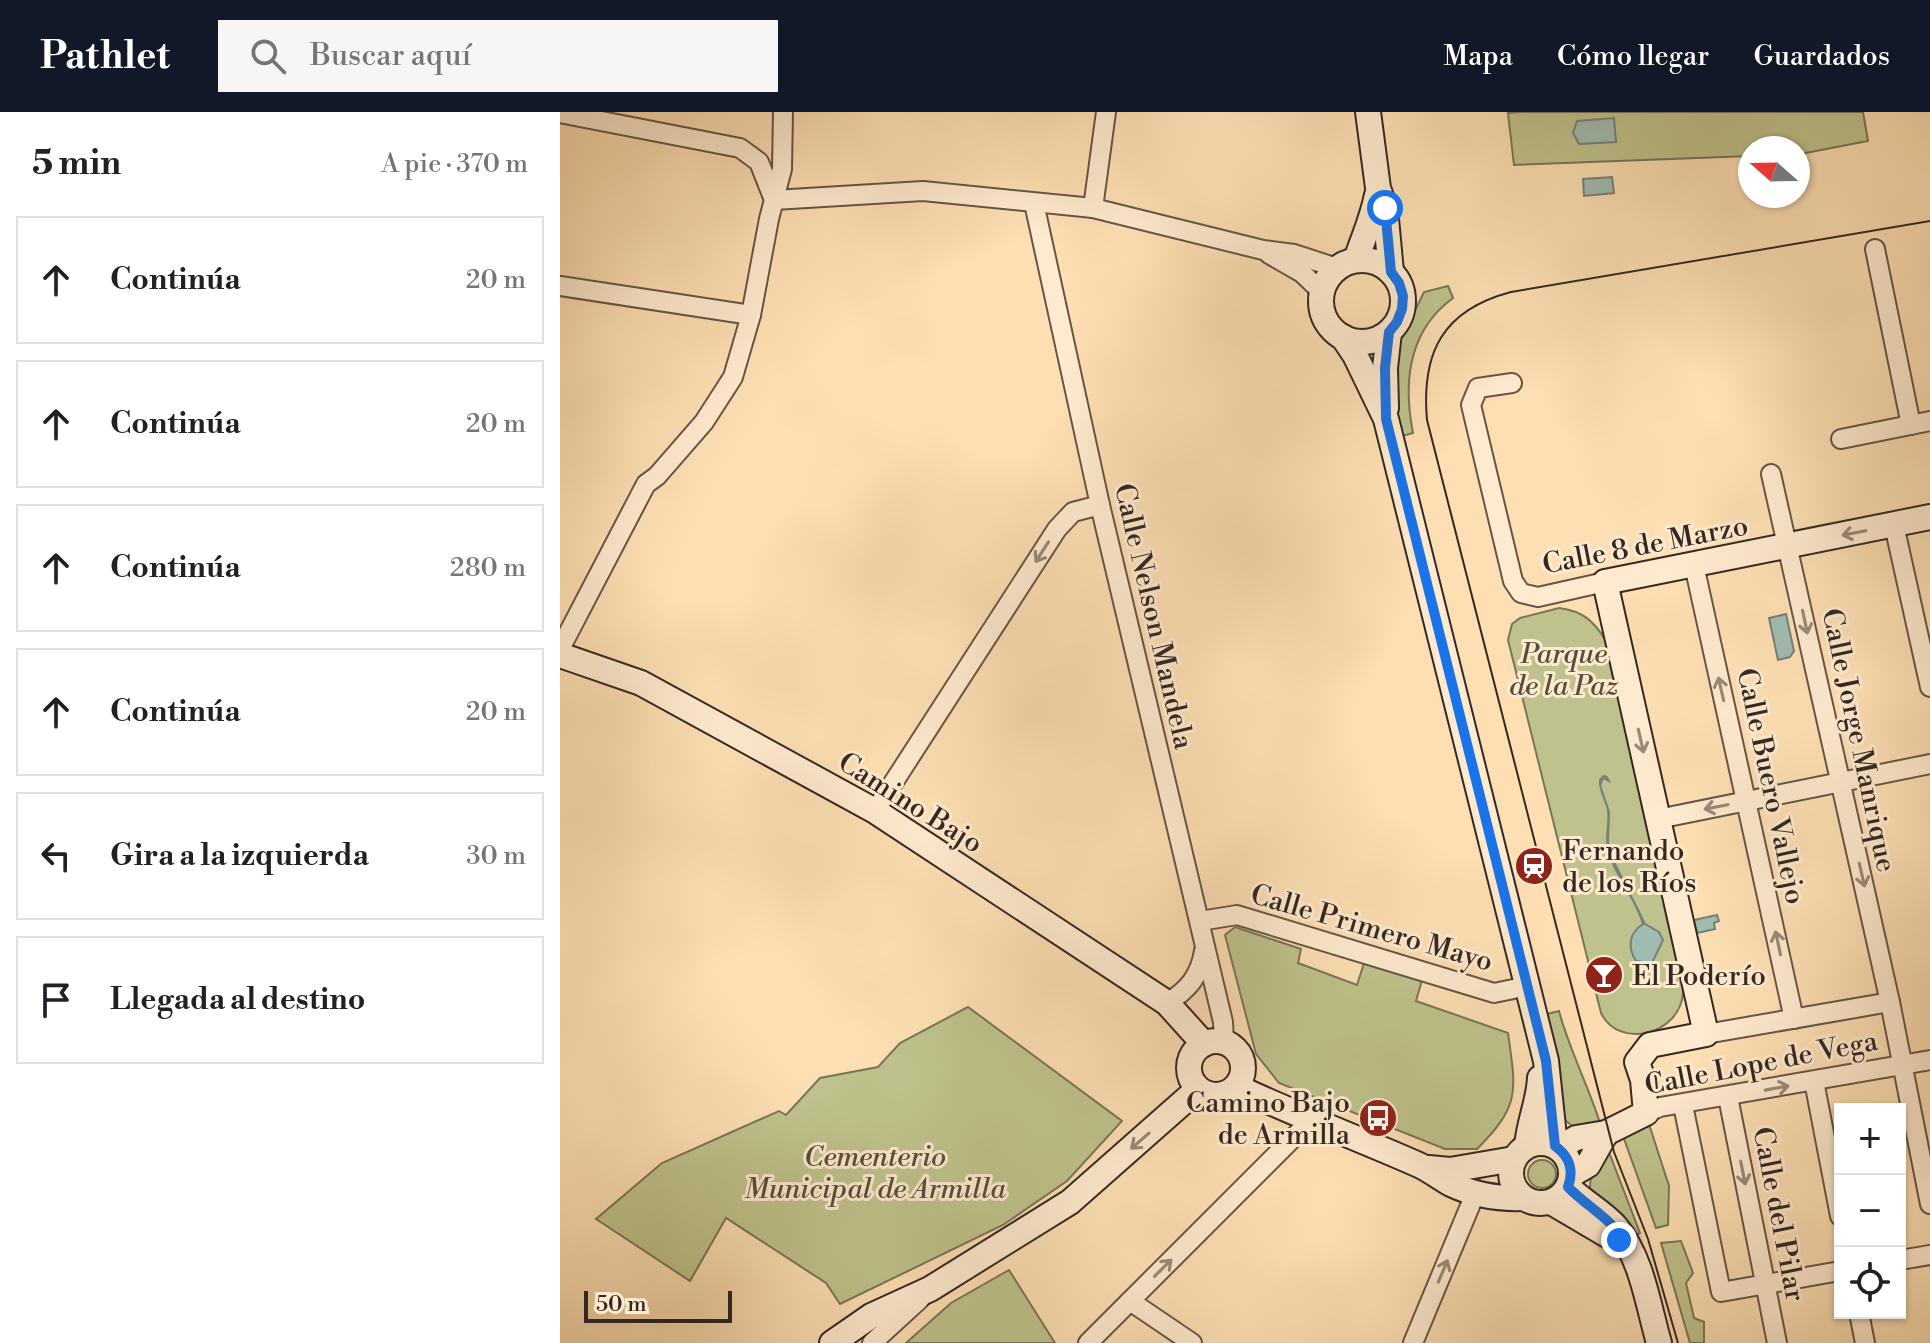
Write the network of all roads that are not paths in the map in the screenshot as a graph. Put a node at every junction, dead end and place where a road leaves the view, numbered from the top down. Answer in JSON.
{"nodes":[{"id":1,"x":783,"y":112,"type":"edge"},
{"id":2,"x":1106,"y":112,"type":"edge"},
{"id":3,"x":1368,"y":112,"type":"edge"},
{"id":4,"x":560,"y":113,"type":"edge"},
{"id":5,"x":1378,"y":188,"type":"junction"},
{"id":6,"x":774,"y":200,"type":"junction"},
{"id":7,"x":1034,"y":203,"type":"junction"},
{"id":8,"x":1093,"y":208,"type":"junction"},
{"id":9,"x":1875,"y":249,"type":"dead end"},
{"id":10,"x":1263,"y":250,"type":"junction"},
{"id":11,"x":1347,"y":264,"type":"junction"},
{"id":12,"x":1391,"y":272,"type":"junction"},
{"id":13,"x":560,"y":286,"type":"edge"},
{"id":14,"x":1322,"y":292,"type":"junction"},
{"id":15,"x":751,"y":315,"type":"junction"},
{"id":16,"x":1389,"y":332,"type":"junction"},
{"id":17,"x":1343,"y":337,"type":"junction"},
{"id":18,"x":1512,"y":383,"type":"dead end"},
{"id":19,"x":1386,"y":419,"type":"junction"},
{"id":20,"x":1930,"y":421,"type":"edge"},
{"id":21,"x":1911,"y":425,"type":"junction"},
{"id":22,"x":1841,"y":439,"type":"dead end"},
{"id":23,"x":1771,"y":474,"type":"dead end"},
{"id":24,"x":1100,"y":505,"type":"junction"},
{"id":25,"x":1930,"y":517,"type":"edge"},
{"id":26,"x":1894,"y":525,"type":"junction"},
{"id":27,"x":1789,"y":545,"type":"junction"},
{"id":28,"x":1694,"y":565,"type":"junction"},
{"id":29,"x":1605,"y":582,"type":"junction"},
{"id":30,"x":560,"y":649,"type":"edge"},
{"id":31,"x":560,"y":655,"type":"edge"},
{"id":32,"x":1930,"y":687,"type":"edge"},
{"id":33,"x":1930,"y":764,"type":"edge"},
{"id":34,"x":1840,"y":782,"type":"junction"},
{"id":35,"x":1746,"y":801,"type":"junction"},
{"id":36,"x":875,"y":811,"type":"junction"},
{"id":37,"x":1658,"y":819,"type":"junction"},
{"id":38,"x":1200,"y":921,"type":"junction"},
{"id":39,"x":1205,"y":948,"type":"junction"},
{"id":40,"x":1528,"y":986,"type":"junction"},
{"id":41,"x":1890,"y":1002,"type":"junction"},
{"id":42,"x":1167,"y":1003,"type":"junction"},
{"id":43,"x":1794,"y":1019,"type":"junction"},
{"id":44,"x":1706,"y":1034,"type":"junction"},
{"id":45,"x":1539,"y":1035,"type":"junction"},
{"id":46,"x":1214,"y":1043,"type":"junction"},
{"id":47,"x":1930,"y":1060,"type":"edge"},
{"id":48,"x":1902,"y":1065,"type":"junction"},
{"id":49,"x":1814,"y":1081,"type":"junction"},
{"id":50,"x":1237,"y":1087,"type":"junction"},
{"id":51,"x":1198,"y":1089,"type":"junction"},
{"id":52,"x":1728,"y":1097,"type":"junction"},
{"id":53,"x":1683,"y":1105,"type":"junction"},
{"id":54,"x":1646,"y":1113,"type":"junction"},
{"id":55,"x":1310,"y":1121,"type":"junction"},
{"id":56,"x":1606,"y":1133,"type":"junction"},
{"id":57,"x":1557,"y":1147,"type":"junction"},
{"id":58,"x":1520,"y":1153,"type":"junction"},
{"id":59,"x":1422,"y":1166,"type":"junction"},
{"id":60,"x":1834,"y":1185,"type":"edge"},
{"id":61,"x":1563,"y":1188,"type":"junction"},
{"id":62,"x":1475,"y":1194,"type":"junction"},
{"id":63,"x":1523,"y":1198,"type":"junction"},
{"id":64,"x":1930,"y":1204,"type":"edge"},
{"id":65,"x":1930,"y":1255,"type":"edge"},
{"id":66,"x":1906,"y":1259,"type":"edge"},
{"id":67,"x":1834,"y":1272,"type":"edge"},
{"id":68,"x":1765,"y":1284,"type":"junction"},
{"id":69,"x":930,"y":1289,"type":"junction"},
{"id":70,"x":1130,"y":1301,"type":"junction"},
{"id":71,"x":1860,"y":1319,"type":"edge"},
{"id":72,"x":832,"y":1343,"type":"edge"},
{"id":73,"x":872,"y":1343,"type":"edge"},
{"id":74,"x":1088,"y":1343,"type":"edge"},
{"id":75,"x":1192,"y":1343,"type":"edge"},
{"id":76,"x":1413,"y":1343,"type":"edge"},
{"id":77,"x":1659,"y":1343,"type":"edge"},
{"id":78,"x":1777,"y":1343,"type":"edge"},
{"id":79,"x":1865,"y":1343,"type":"edge"}],
"edges":[{"from":1,"to":6,"type":"street"},
{"from":2,"to":8,"type":"street"},
{"from":3,"to":5,"type":"street"},
{"from":4,"to":6,"type":"street"},
{"from":5,"to":11,"type":"street"},
{"from":5,"to":12,"type":"street"},
{"from":6,"to":7,"type":"street"},
{"from":6,"to":15,"type":"street"},
{"from":7,"to":8,"type":"street"},
{"from":7,"to":24,"type":"street","name":"Calle Nelson Mandela"},
{"from":8,"to":10,"type":"street"},
{"from":9,"to":21,"type":"street"},
{"from":10,"to":11,"type":"street"},
{"from":10,"to":14,"type":"street"},
{"from":11,"to":12,"type":"street"},
{"from":11,"to":14,"type":"street"},
{"from":12,"to":16,"type":"street"},
{"from":13,"to":15,"type":"street"},
{"from":14,"to":17,"type":"street"},
{"from":15,"to":30,"type":"street"},
{"from":16,"to":17,"type":"street"},
{"from":16,"to":19,"type":"street"},
{"from":17,"to":19,"type":"street"},
{"from":18,"to":29,"type":"street","name":"Calle 8 de Marzo"},
{"from":19,"to":40,"type":"street"},
{"from":20,"to":21,"type":"street"},
{"from":21,"to":22,"type":"street"},
{"from":23,"to":27,"type":"street","name":"Calle Jorge Manrique"},
{"from":24,"to":36,"type":"street","one_way":true},
{"from":24,"to":38,"type":"street","name":"Calle Nelson Mandela"},
{"from":25,"to":26,"type":"street","name":"Calle 8 de Marzo"},
{"from":26,"to":27,"type":"street","name":"Calle 8 de Marzo","one_way":true},
{"from":26,"to":32,"type":"street"},
{"from":27,"to":28,"type":"street","name":"Calle 8 de Marzo"},
{"from":27,"to":34,"type":"street","name":"Calle Jorge Manrique","one_way":true},
{"from":28,"to":29,"type":"street","name":"Calle 8 de Marzo"},
{"from":35,"to":28,"type":"street","name":"Calle Buero Vallejo","one_way":true},
{"from":29,"to":37,"type":"street","one_way":true},
{"from":31,"to":36,"type":"street","name":"Camino Bajo"},
{"from":33,"to":34,"type":"street"},
{"from":34,"to":35,"type":"street"},
{"from":34,"to":41,"type":"street","name":"Calle Jorge Manrique","one_way":true},
{"from":35,"to":37,"type":"street","one_way":true},
{"from":43,"to":35,"type":"street","name":"Calle Buero Vallejo","one_way":true},
{"from":36,"to":42,"type":"street","name":"Camino Bajo"},
{"from":37,"to":44,"type":"street"},
{"from":38,"to":39,"type":"street","name":"Calle Nelson Mandela"},
{"from":38,"to":40,"type":"street","name":"Calle Primero Mayo"},
{"from":39,"to":42,"type":"street"},
{"from":39,"to":46,"type":"street","name":"Calle Nelson Mandela"},
{"from":40,"to":45,"type":"street"},
{"from":41,"to":43,"type":"street"},
{"from":41,"to":48,"type":"street","name":"Calle Jorge Manrique"},
{"from":42,"to":46,"type":"street","name":"Camino Bajo"},
{"from":43,"to":44,"type":"street"},
{"from":44,"to":54,"type":"street"},
{"from":45,"to":57,"type":"street"},
{"from":45,"to":58,"type":"street"},
{"from":46,"to":50,"type":"street"},
{"from":46,"to":51,"type":"street"},
{"from":47,"to":48,"type":"street","name":"Calle Lope de Vega"},
{"from":48,"to":49,"type":"street","name":"Calle Lope de Vega"},
{"from":48,"to":64,"type":"street","name":"Calle Jorge Manrique"},
{"from":52,"to":49,"type":"street","name":"Calle Lope de Vega","one_way":true},
{"from":49,"to":60,"type":"street"},
{"from":50,"to":51,"type":"street"},
{"from":50,"to":55,"type":"street"},
{"from":51,"to":69,"type":"street","one_way":true},
{"from":52,"to":53,"type":"street","name":"Calle Lope de Vega"},
{"from":52,"to":68,"type":"street","name":"Calle del Pilar","one_way":true},
{"from":53,"to":54,"type":"street","name":"Calle Lope de Vega"},
{"from":53,"to":68,"type":"street"},
{"from":54,"to":56,"type":"street","name":"Calle Lope de Vega"},
{"from":55,"to":59,"type":"street"},
{"from":70,"to":55,"type":"street","one_way":true},
{"from":56,"to":57,"type":"street","name":"Calle Lope de Vega"},
{"from":56,"to":61,"type":"street"},
{"from":57,"to":58,"type":"street"},
{"from":57,"to":61,"type":"street"},
{"from":58,"to":59,"type":"street"},
{"from":58,"to":63,"type":"street"},
{"from":59,"to":62,"type":"street"},
{"from":61,"to":63,"type":"street"},
{"from":61,"to":77,"type":"street"},
{"from":62,"to":63,"type":"street"},
{"from":76,"to":62,"type":"street","one_way":true},
{"from":65,"to":66,"type":"street"},
{"from":67,"to":68,"type":"street"},
{"from":68,"to":78,"type":"street","name":"Calle del Pilar"},
{"from":69,"to":72,"type":"street"},
{"from":69,"to":73,"type":"street"},
{"from":70,"to":74,"type":"street"},
{"from":70,"to":75,"type":"street"},
{"from":71,"to":79,"type":"street"}]}
